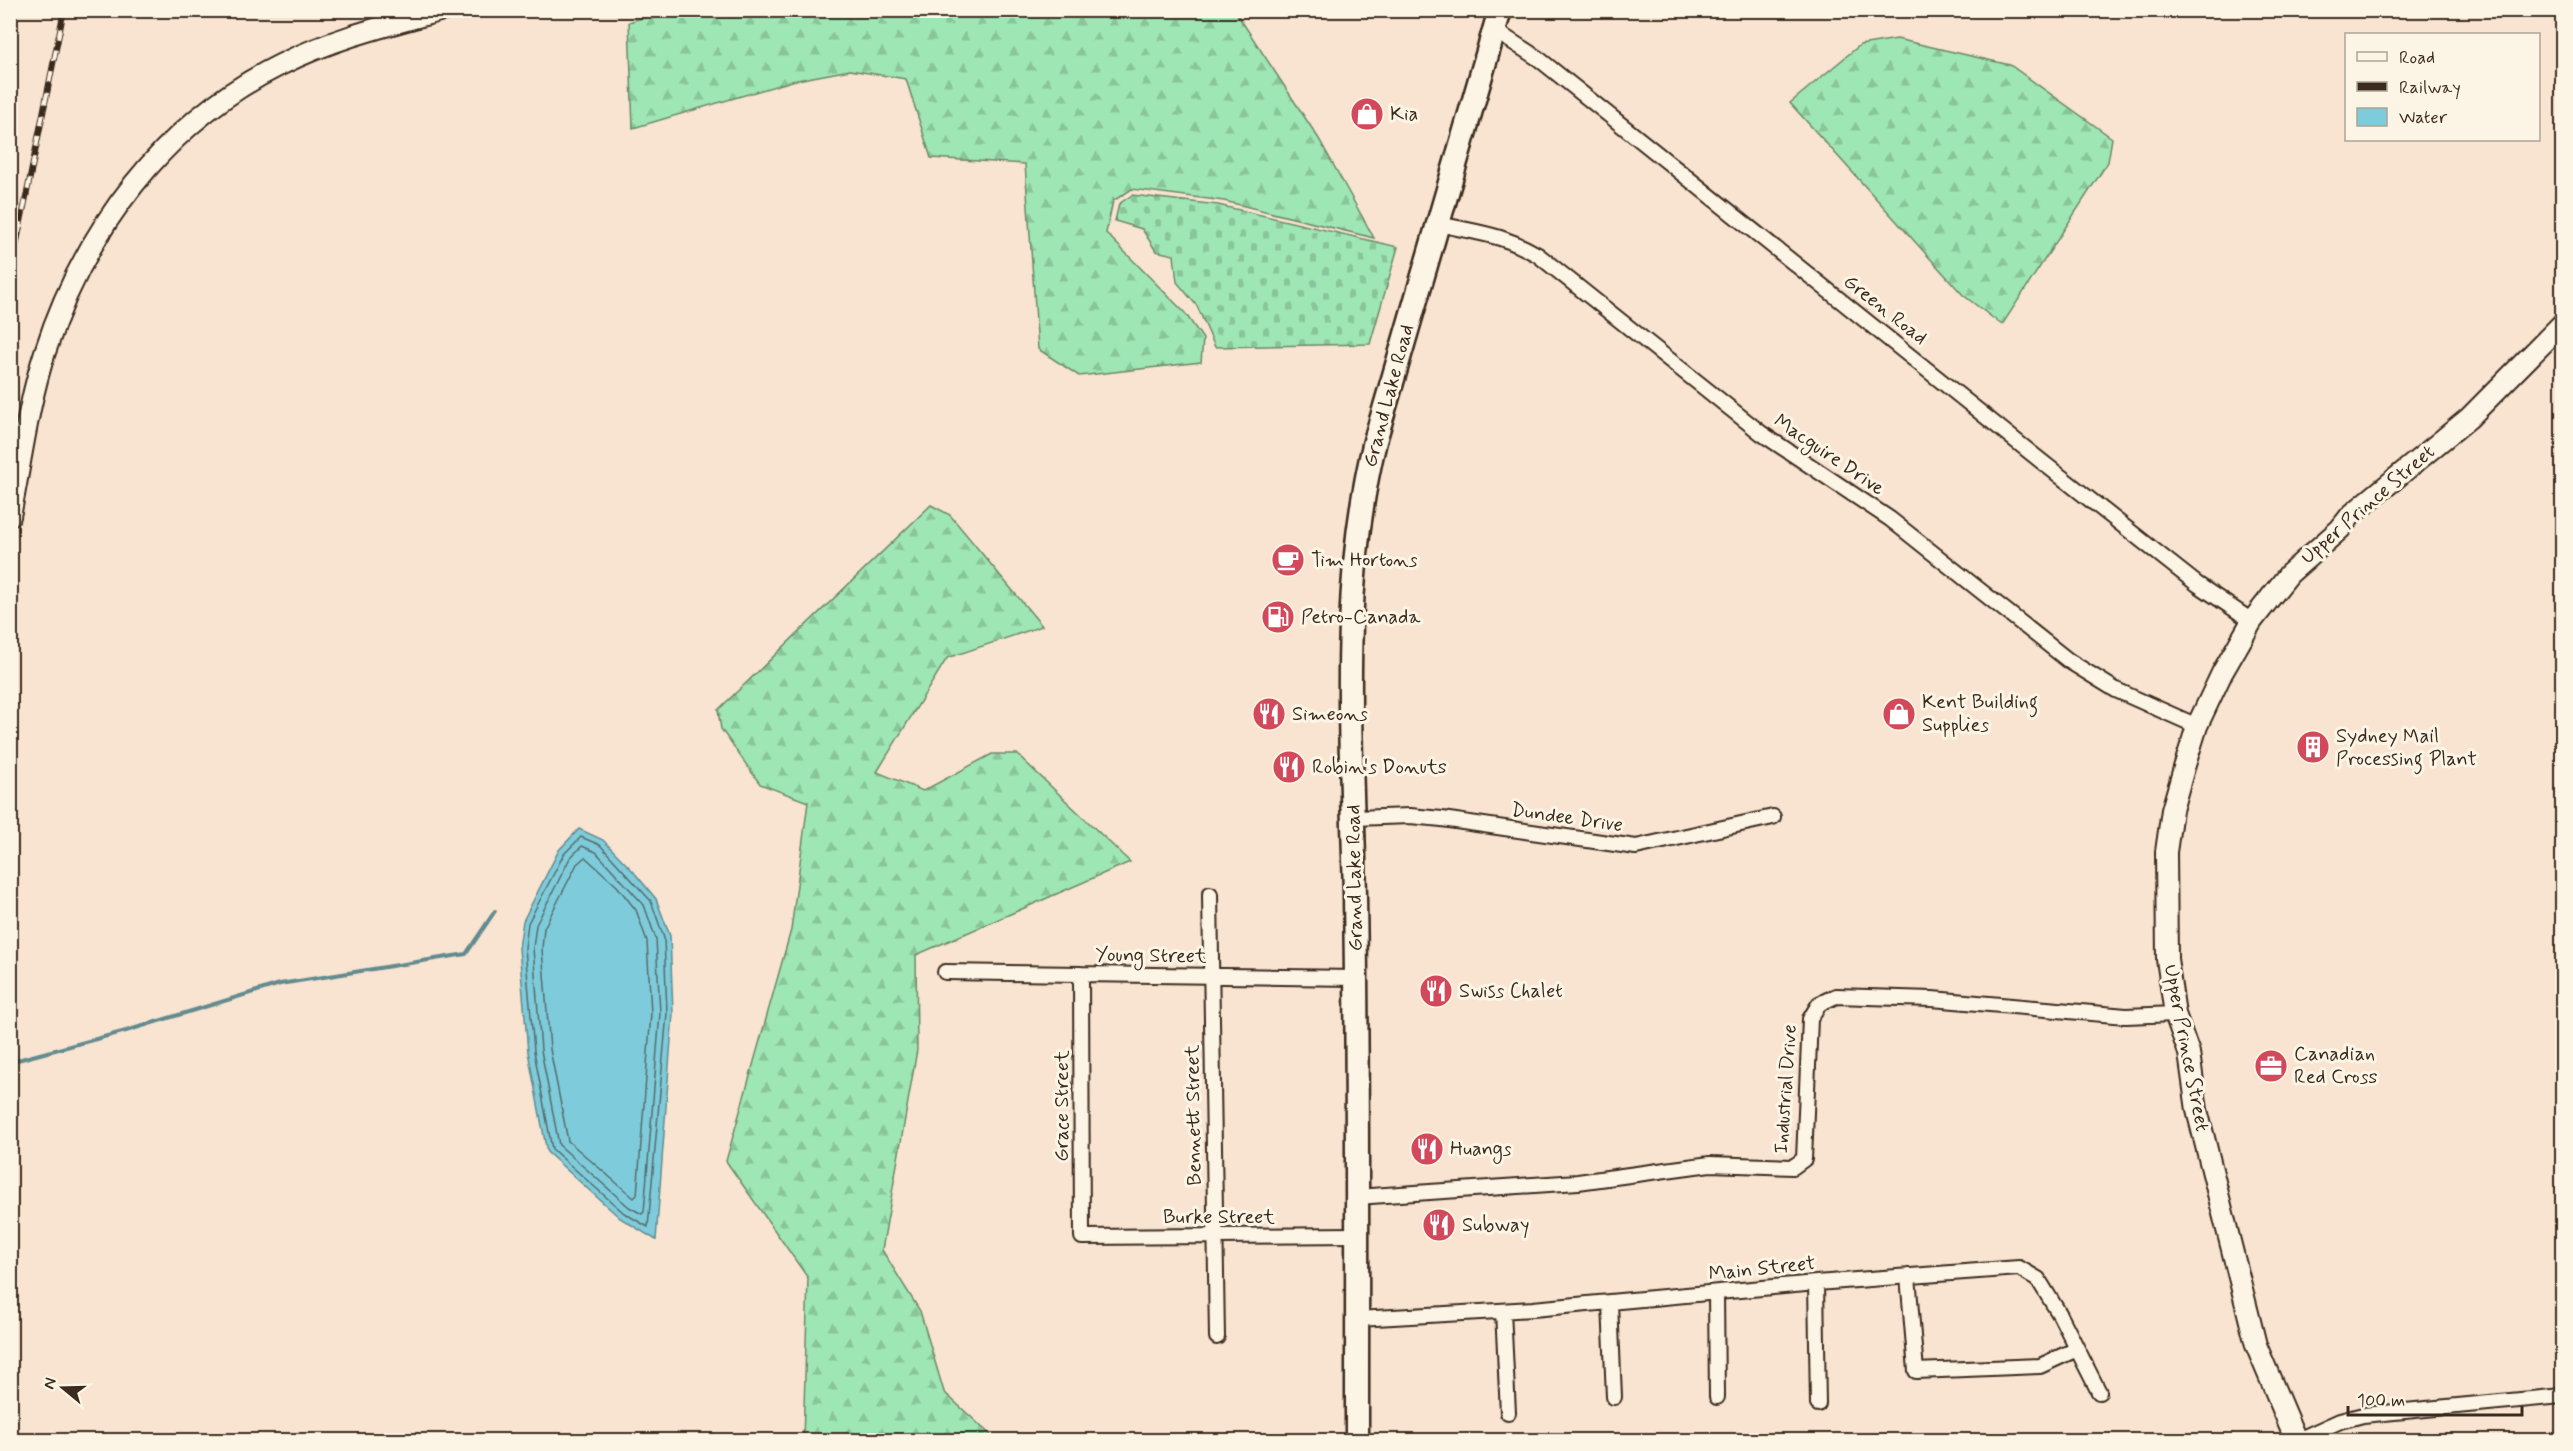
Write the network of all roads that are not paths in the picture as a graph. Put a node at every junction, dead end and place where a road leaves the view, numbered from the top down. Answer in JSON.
{"nodes":[{"id":1,"x":443,"y":10,"type":"edge"},
{"id":2,"x":1497,"y":20,"type":"edge"},
{"id":3,"x":1439,"y":224,"type":"junction"},
{"id":4,"x":2562,"y":324,"type":"edge"},
{"id":5,"x":10,"y":516,"type":"edge"},
{"id":6,"x":2252,"y":621,"type":"junction"},
{"id":7,"x":2197,"y":726,"type":"junction"},
{"id":8,"x":1354,"y":818,"type":"junction"},
{"id":9,"x":1773,"y":818,"type":"dead end"},
{"id":10,"x":1210,"y":894,"type":"dead end"},
{"id":11,"x":945,"y":972,"type":"dead end"},
{"id":12,"x":1081,"y":974,"type":"junction"},
{"id":13,"x":1211,"y":976,"type":"junction"},
{"id":14,"x":1357,"y":978,"type":"junction"},
{"id":15,"x":2175,"y":1014,"type":"junction"},
{"id":16,"x":1356,"y":1197,"type":"junction"},
{"id":17,"x":1357,"y":1235,"type":"junction"},
{"id":18,"x":1215,"y":1236,"type":"junction"},
{"id":19,"x":1082,"y":1237,"type":"joint"},
{"id":20,"x":1908,"y":1276,"type":"junction"},
{"id":21,"x":1816,"y":1283,"type":"junction"},
{"id":22,"x":1716,"y":1293,"type":"junction"},
{"id":23,"x":1610,"y":1303,"type":"junction"},
{"id":24,"x":1503,"y":1311,"type":"junction"},
{"id":25,"x":1358,"y":1319,"type":"junction"},
{"id":26,"x":1217,"y":1337,"type":"dead end"},
{"id":27,"x":2078,"y":1349,"type":"junction"},
{"id":28,"x":2099,"y":1392,"type":"dead end"},
{"id":29,"x":2562,"y":1396,"type":"edge"},
{"id":30,"x":1614,"y":1397,"type":"dead end"},
{"id":31,"x":1717,"y":1397,"type":"dead end"},
{"id":32,"x":1818,"y":1404,"type":"dead end"},
{"id":33,"x":1508,"y":1413,"type":"dead end"},
{"id":34,"x":1357,"y":1440,"type":"edge"},
{"id":35,"x":2297,"y":1440,"type":"edge"}],
"edges":[{"from":1,"to":5,"type":"street"},
{"from":2,"to":3,"type":"main road","name":"Grand Lake Road"},
{"from":2,"to":6,"type":"street","name":"Green Road"},
{"from":3,"to":7,"type":"street","name":"Macguire Drive"},
{"from":3,"to":8,"type":"main road","name":"Grand Lake Road"},
{"from":4,"to":6,"type":"street","name":"Upper Prince Street"},
{"from":6,"to":7,"type":"street","name":"Upper Prince Street"},
{"from":7,"to":15,"type":"street","name":"Upper Prince Street"},
{"from":8,"to":9,"type":"street","name":"Dundee Drive"},
{"from":8,"to":14,"type":"main road","name":"Grand Lake Road"},
{"from":10,"to":13,"type":"street","name":"Bennett Street"},
{"from":11,"to":12,"type":"street","name":"Young Street"},
{"from":12,"to":13,"type":"street","name":"Young Street"},
{"from":12,"to":19,"type":"street","name":"Grace Street"},
{"from":13,"to":14,"type":"street","name":"Young Street"},
{"from":13,"to":18,"type":"street","name":"Bennett Street"},
{"from":14,"to":16,"type":"main road","name":"Grand Lake Road"},
{"from":15,"to":16,"type":"street","name":"Industrial Drive"},
{"from":15,"to":35,"type":"street","name":"Upper Prince Street"},
{"from":16,"to":17,"type":"main road","name":"Grand Lake Road"},
{"from":17,"to":18,"type":"street","name":"Burke Street"},
{"from":17,"to":25,"type":"main road","name":"Grand Lake Road"},
{"from":18,"to":19,"type":"street","name":"Burke Street"},
{"from":18,"to":26,"type":"street","name":"Bennett Street"},
{"from":20,"to":21,"type":"street","name":"Main Street"},
{"from":20,"to":27,"type":"street","name":"Main Street"},
{"from":20,"to":27,"type":"street"},
{"from":21,"to":22,"type":"street","name":"Main Street"},
{"from":21,"to":32,"type":"street"},
{"from":22,"to":23,"type":"street","name":"Main Street"},
{"from":22,"to":31,"type":"street"},
{"from":23,"to":24,"type":"street","name":"Main Street"},
{"from":23,"to":30,"type":"street"},
{"from":24,"to":25,"type":"street","name":"Main Street"},
{"from":24,"to":33,"type":"street"},
{"from":25,"to":34,"type":"main road","name":"Grand Lake Road"},
{"from":27,"to":28,"type":"street","name":"Main Street"},
{"from":29,"to":35,"type":"street"}]}
